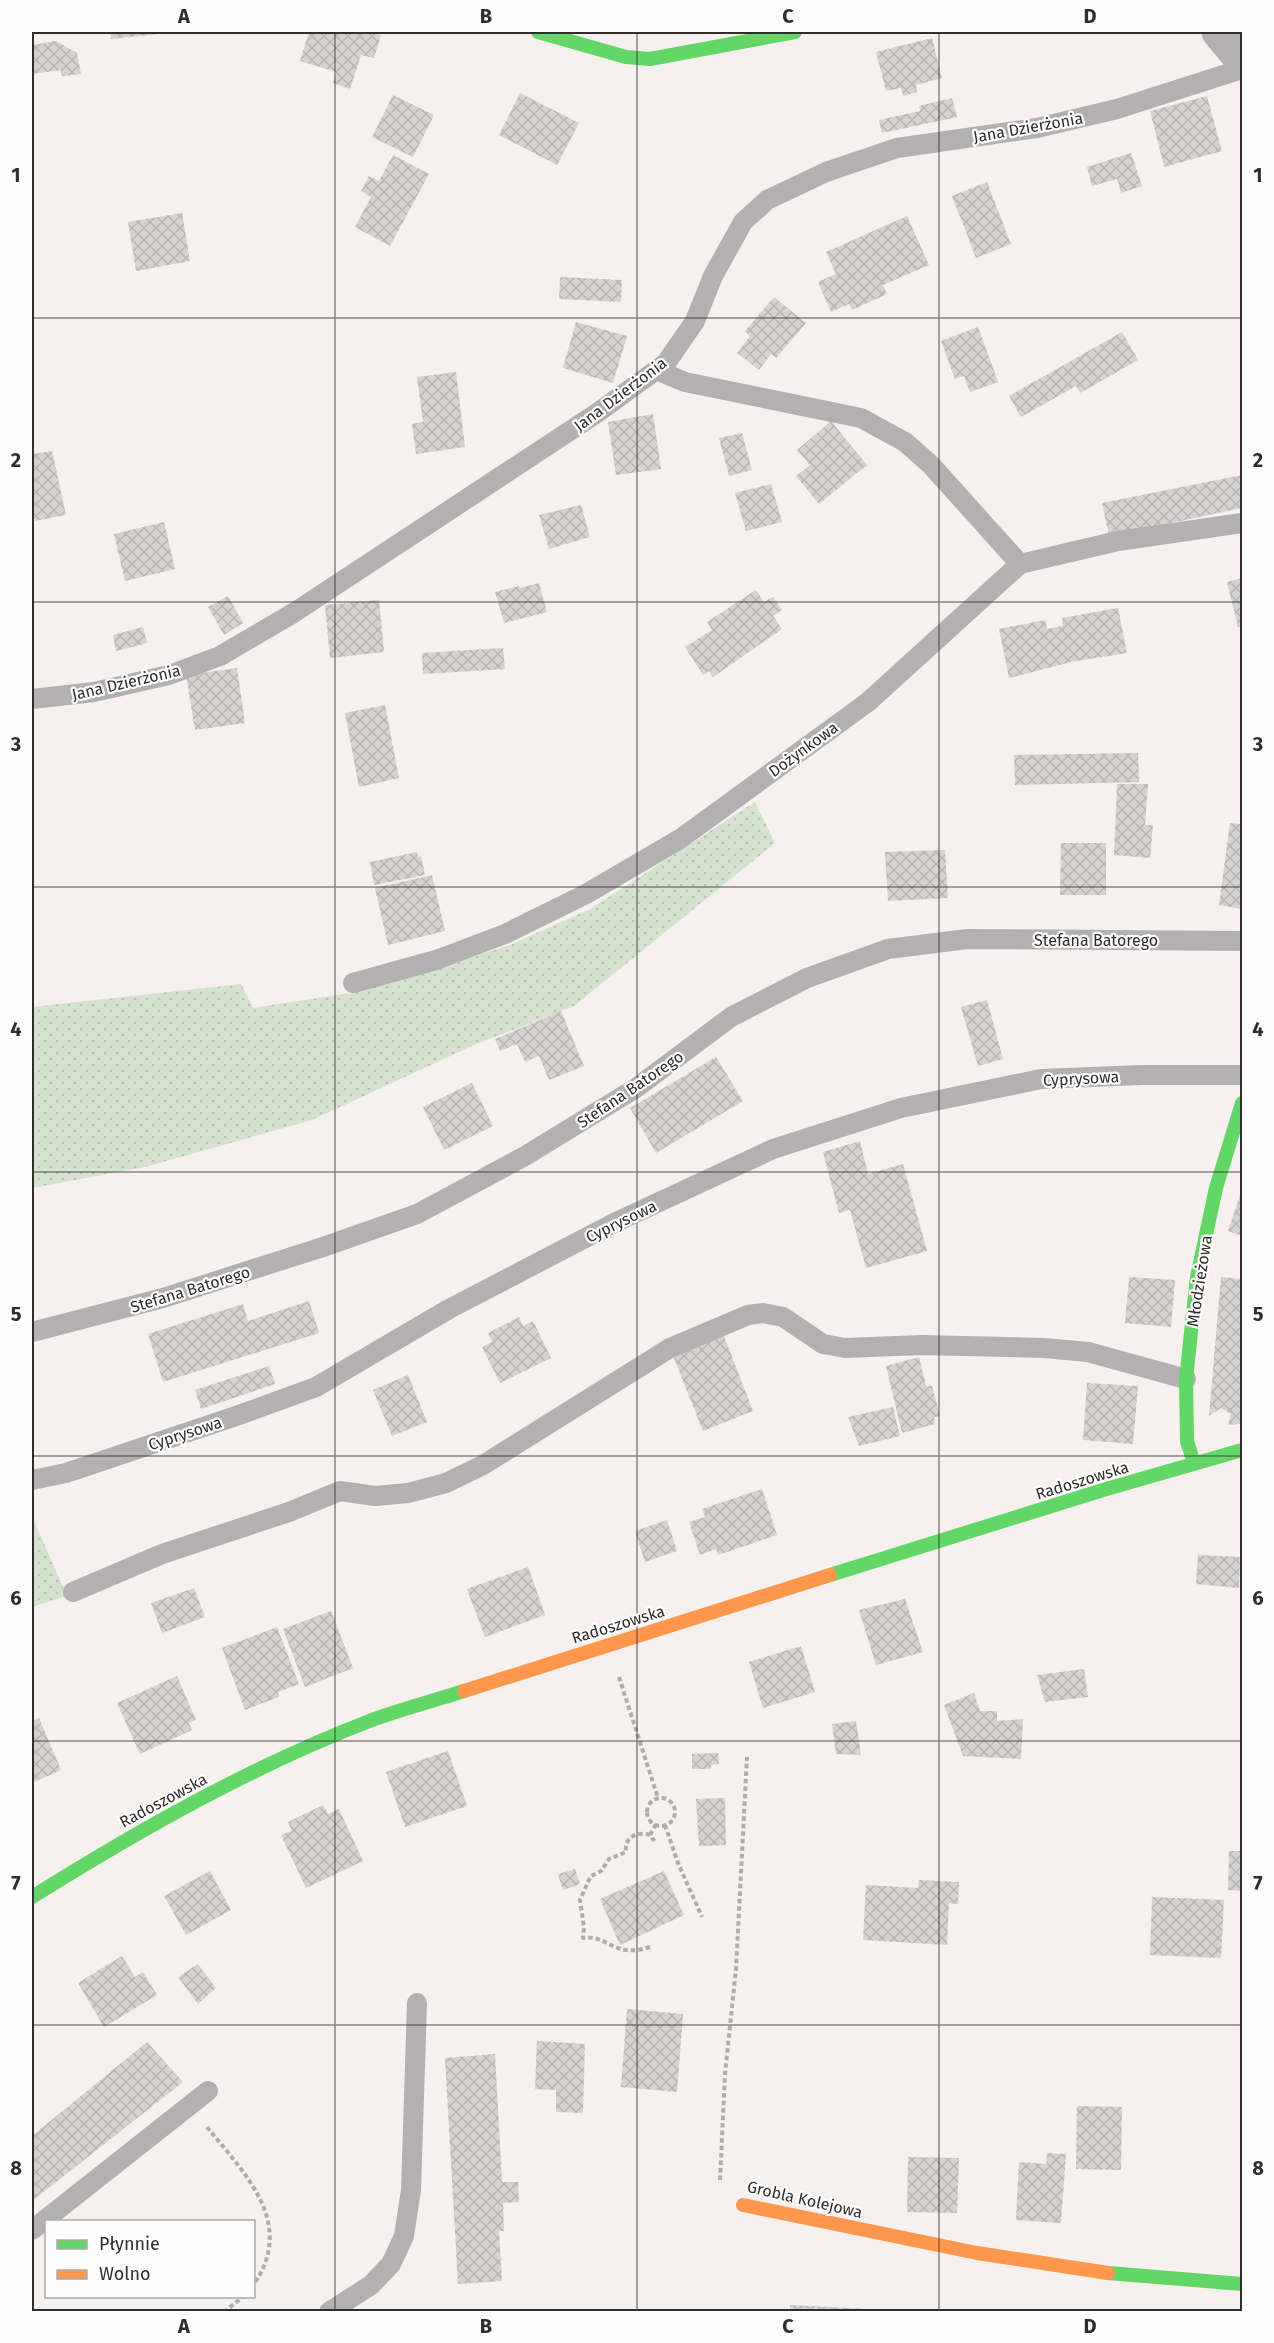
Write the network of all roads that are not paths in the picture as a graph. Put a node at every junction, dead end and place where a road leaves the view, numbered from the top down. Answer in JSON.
{"nodes":[{"id":1,"x":538,"y":32,"type":"edge"},
{"id":2,"x":795,"y":32,"type":"edge"},
{"id":3,"x":1218,"y":32,"type":"edge"},
{"id":4,"x":757,"y":35,"type":"edge"},
{"id":5,"x":1242,"y":61,"type":"edge"},
{"id":6,"x":1242,"y":69,"type":"edge"},
{"id":7,"x":656,"y":370,"type":"junction"},
{"id":8,"x":1242,"y":523,"type":"edge"},
{"id":9,"x":1020,"y":564,"type":"junction"},
{"id":10,"x":32,"y":699,"type":"edge"},
{"id":11,"x":1242,"y":941,"type":"edge"},
{"id":12,"x":352,"y":983,"type":"dead end"},
{"id":13,"x":1242,"y":1075,"type":"edge"},
{"id":14,"x":1242,"y":1103,"type":"edge"},
{"id":15,"x":32,"y":1332,"type":"edge"},
{"id":16,"x":1186,"y":1379,"type":"junction"},
{"id":17,"x":1242,"y":1450,"type":"edge"},
{"id":18,"x":1194,"y":1464,"type":"junction"},
{"id":19,"x":32,"y":1480,"type":"edge"},
{"id":20,"x":73,"y":1592,"type":"dead end"},
{"id":21,"x":32,"y":1897,"type":"edge"},
{"id":22,"x":417,"y":2003,"type":"dead end"},
{"id":23,"x":208,"y":2091,"type":"dead end"},
{"id":24,"x":743,"y":2205,"type":"road end"},
{"id":25,"x":32,"y":2230,"type":"edge"},
{"id":26,"x":1242,"y":2284,"type":"edge"},
{"id":27,"x":329,"y":2312,"type":"edge"}],
"edges":[{"from":1,"to":4,"type":"street"},
{"from":2,"to":4,"type":"street"},
{"from":3,"to":5,"type":"street"},
{"from":6,"to":7,"type":"lane","name":"Jana Dzierżonia"},
{"from":7,"to":9,"type":"lane"},
{"from":7,"to":10,"type":"lane","name":"Jana Dzierżonia"},
{"from":8,"to":9,"type":"lane","name":"Dożynkowa"},
{"from":9,"to":12,"type":"lane","name":"Dożynkowa"},
{"from":11,"to":15,"type":"lane","name":"Stefana Batorego"},
{"from":13,"to":19,"type":"lane","name":"Cyprysowa"},
{"from":14,"to":16,"type":"street","name":"Młodzieżowa"},
{"from":16,"to":18,"type":"street","name":"Młodzieżowa"},
{"from":16,"to":20,"type":"lane"},
{"from":17,"to":18,"type":"street","name":"Radoszowska"},
{"from":18,"to":21,"type":"street","name":"Radoszowska"},
{"from":22,"to":27,"type":"lane"},
{"from":23,"to":25,"type":"lane"},
{"from":24,"to":26,"type":"street","name":"Grobla Kolejowa"}]}
